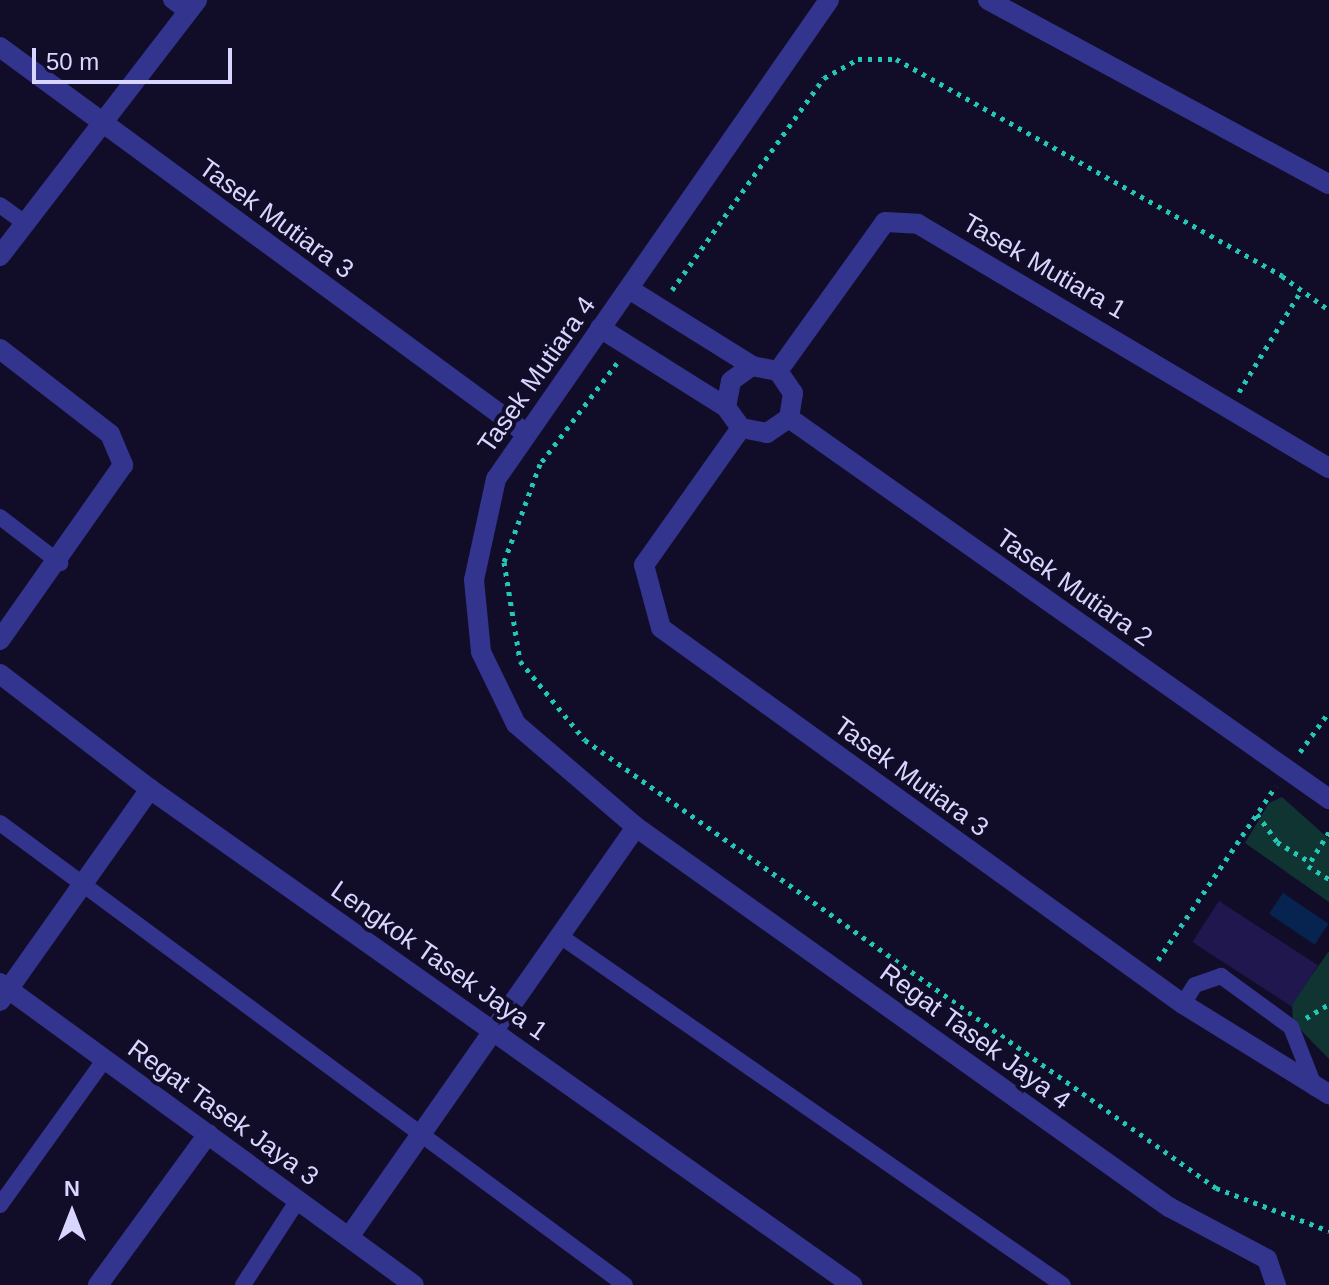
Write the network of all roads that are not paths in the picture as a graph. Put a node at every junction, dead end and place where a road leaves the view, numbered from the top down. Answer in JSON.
{"nodes":[{"id":1,"x":829,"y":0,"type":"edge"},
{"id":2,"x":988,"y":0,"type":"edge"},
{"id":3,"x":185,"y":4,"type":"edge"},
{"id":4,"x":1009,"y":6,"type":"edge"},
{"id":5,"x":0,"y":47,"type":"edge"},
{"id":6,"x":101,"y":124,"type":"junction"},
{"id":7,"x":1329,"y":184,"type":"edge"},
{"id":8,"x":0,"y":205,"type":"edge"},
{"id":9,"x":25,"y":223,"type":"junction"},
{"id":10,"x":0,"y":256,"type":"edge"},
{"id":11,"x":629,"y":289,"type":"junction"},
{"id":12,"x":600,"y":328,"type":"junction"},
{"id":13,"x":0,"y":349,"type":"edge"},
{"id":14,"x":752,"y":366,"type":"junction"},
{"id":15,"x":778,"y":371,"type":"junction"},
{"id":16,"x":726,"y":407,"type":"junction"},
{"id":17,"x":789,"y":418,"type":"junction"},
{"id":18,"x":741,"y":428,"type":"junction"},
{"id":19,"x":523,"y":431,"type":"junction"},
{"id":20,"x":1329,"y":468,"type":"edge"},
{"id":21,"x":0,"y":517,"type":"edge"},
{"id":22,"x":60,"y":563,"type":"junction"},
{"id":23,"x":0,"y":640,"type":"edge"},
{"id":24,"x":0,"y":674,"type":"edge"},
{"id":25,"x":150,"y":789,"type":"junction"},
{"id":26,"x":1329,"y":799,"type":"edge"},
{"id":27,"x":0,"y":823,"type":"edge"},
{"id":28,"x":636,"y":827,"type":"junction"},
{"id":29,"x":81,"y":887,"type":"junction"},
{"id":30,"x":560,"y":936,"type":"junction"},
{"id":31,"x":3,"y":991,"type":"edge"},
{"id":32,"x":1183,"y":1004,"type":"junction"},
{"id":33,"x":493,"y":1032,"type":"junction"},
{"id":34,"x":105,"y":1059,"type":"junction"},
{"id":35,"x":1322,"y":1092,"type":"edge"},
{"id":36,"x":208,"y":1134,"type":"junction"},
{"id":37,"x":420,"y":1135,"type":"junction"},
{"id":38,"x":298,"y":1200,"type":"junction"},
{"id":39,"x":0,"y":1205,"type":"edge"},
{"id":40,"x":349,"y":1237,"type":"junction"},
{"id":41,"x":406,"y":1283,"type":"edge"},
{"id":42,"x":98,"y":1285,"type":"edge"},
{"id":43,"x":243,"y":1285,"type":"edge"},
{"id":44,"x":625,"y":1285,"type":"edge"},
{"id":45,"x":852,"y":1285,"type":"edge"},
{"id":46,"x":1063,"y":1285,"type":"edge"},
{"id":47,"x":1276,"y":1285,"type":"edge"}],
"edges":[{"from":1,"to":11,"type":"street","name":"Tasek Mutiara 4"},
{"from":2,"to":4,"type":"street"},
{"from":3,"to":6,"type":"street"},
{"from":4,"to":7,"type":"street"},
{"from":5,"to":6,"type":"street","name":"Tasek Mutiara 3"},
{"from":6,"to":9,"type":"street"},
{"from":6,"to":19,"type":"street","name":"Tasek Mutiara 3"},
{"from":8,"to":9,"type":"lane"},
{"from":9,"to":10,"type":"street"},
{"from":11,"to":12,"type":"street","name":"Tasek Mutiara 4"},
{"from":11,"to":14,"type":"street"},
{"from":12,"to":16,"type":"street"},
{"from":12,"to":19,"type":"street","name":"Tasek Mutiara 4"},
{"from":13,"to":22,"type":"street"},
{"from":14,"to":15,"type":"street"},
{"from":14,"to":16,"type":"street"},
{"from":15,"to":17,"type":"street"},
{"from":15,"to":20,"type":"street","name":"Tasek Mutiara 1"},
{"from":16,"to":18,"type":"street"},
{"from":17,"to":18,"type":"street"},
{"from":17,"to":26,"type":"street","name":"Tasek Mutiara 2"},
{"from":18,"to":32,"type":"street","name":"Tasek Mutiara 3"},
{"from":19,"to":28,"type":"street","name":"Tasek Mutiara 4"},
{"from":21,"to":22,"type":"lane"},
{"from":22,"to":23,"type":"street"},
{"from":24,"to":25,"type":"street","name":"Lengkok Tasek Jaya 1"},
{"from":25,"to":29,"type":"street"},
{"from":25,"to":33,"type":"street","name":"Lengkok Tasek Jaya 1"},
{"from":27,"to":29,"type":"lane"},
{"from":28,"to":30,"type":"street"},
{"from":28,"to":47,"type":"street","name":"Regat Tasek Jaya 4"},
{"from":29,"to":31,"type":"street"},
{"from":29,"to":37,"type":"lane"},
{"from":30,"to":33,"type":"street"},
{"from":30,"to":46,"type":"lane"},
{"from":31,"to":34,"type":"street","name":"Regat Tasek Jaya 3"},
{"from":32,"to":35,"type":"street","name":"Tasek Mutiara 3"},
{"from":32,"to":35,"type":"lane"},
{"from":33,"to":37,"type":"street"},
{"from":33,"to":45,"type":"street","name":"Lengkok Tasek Jaya 1"},
{"from":34,"to":36,"type":"street","name":"Regat Tasek Jaya 3"},
{"from":34,"to":39,"type":"lane"},
{"from":36,"to":38,"type":"street","name":"Regat Tasek Jaya 3"},
{"from":36,"to":42,"type":"street"},
{"from":37,"to":40,"type":"street"},
{"from":37,"to":44,"type":"lane"},
{"from":38,"to":40,"type":"street","name":"Regat Tasek Jaya 3"},
{"from":38,"to":43,"type":"lane"},
{"from":40,"to":41,"type":"street","name":"Regat Tasek Jaya 3"}]}
